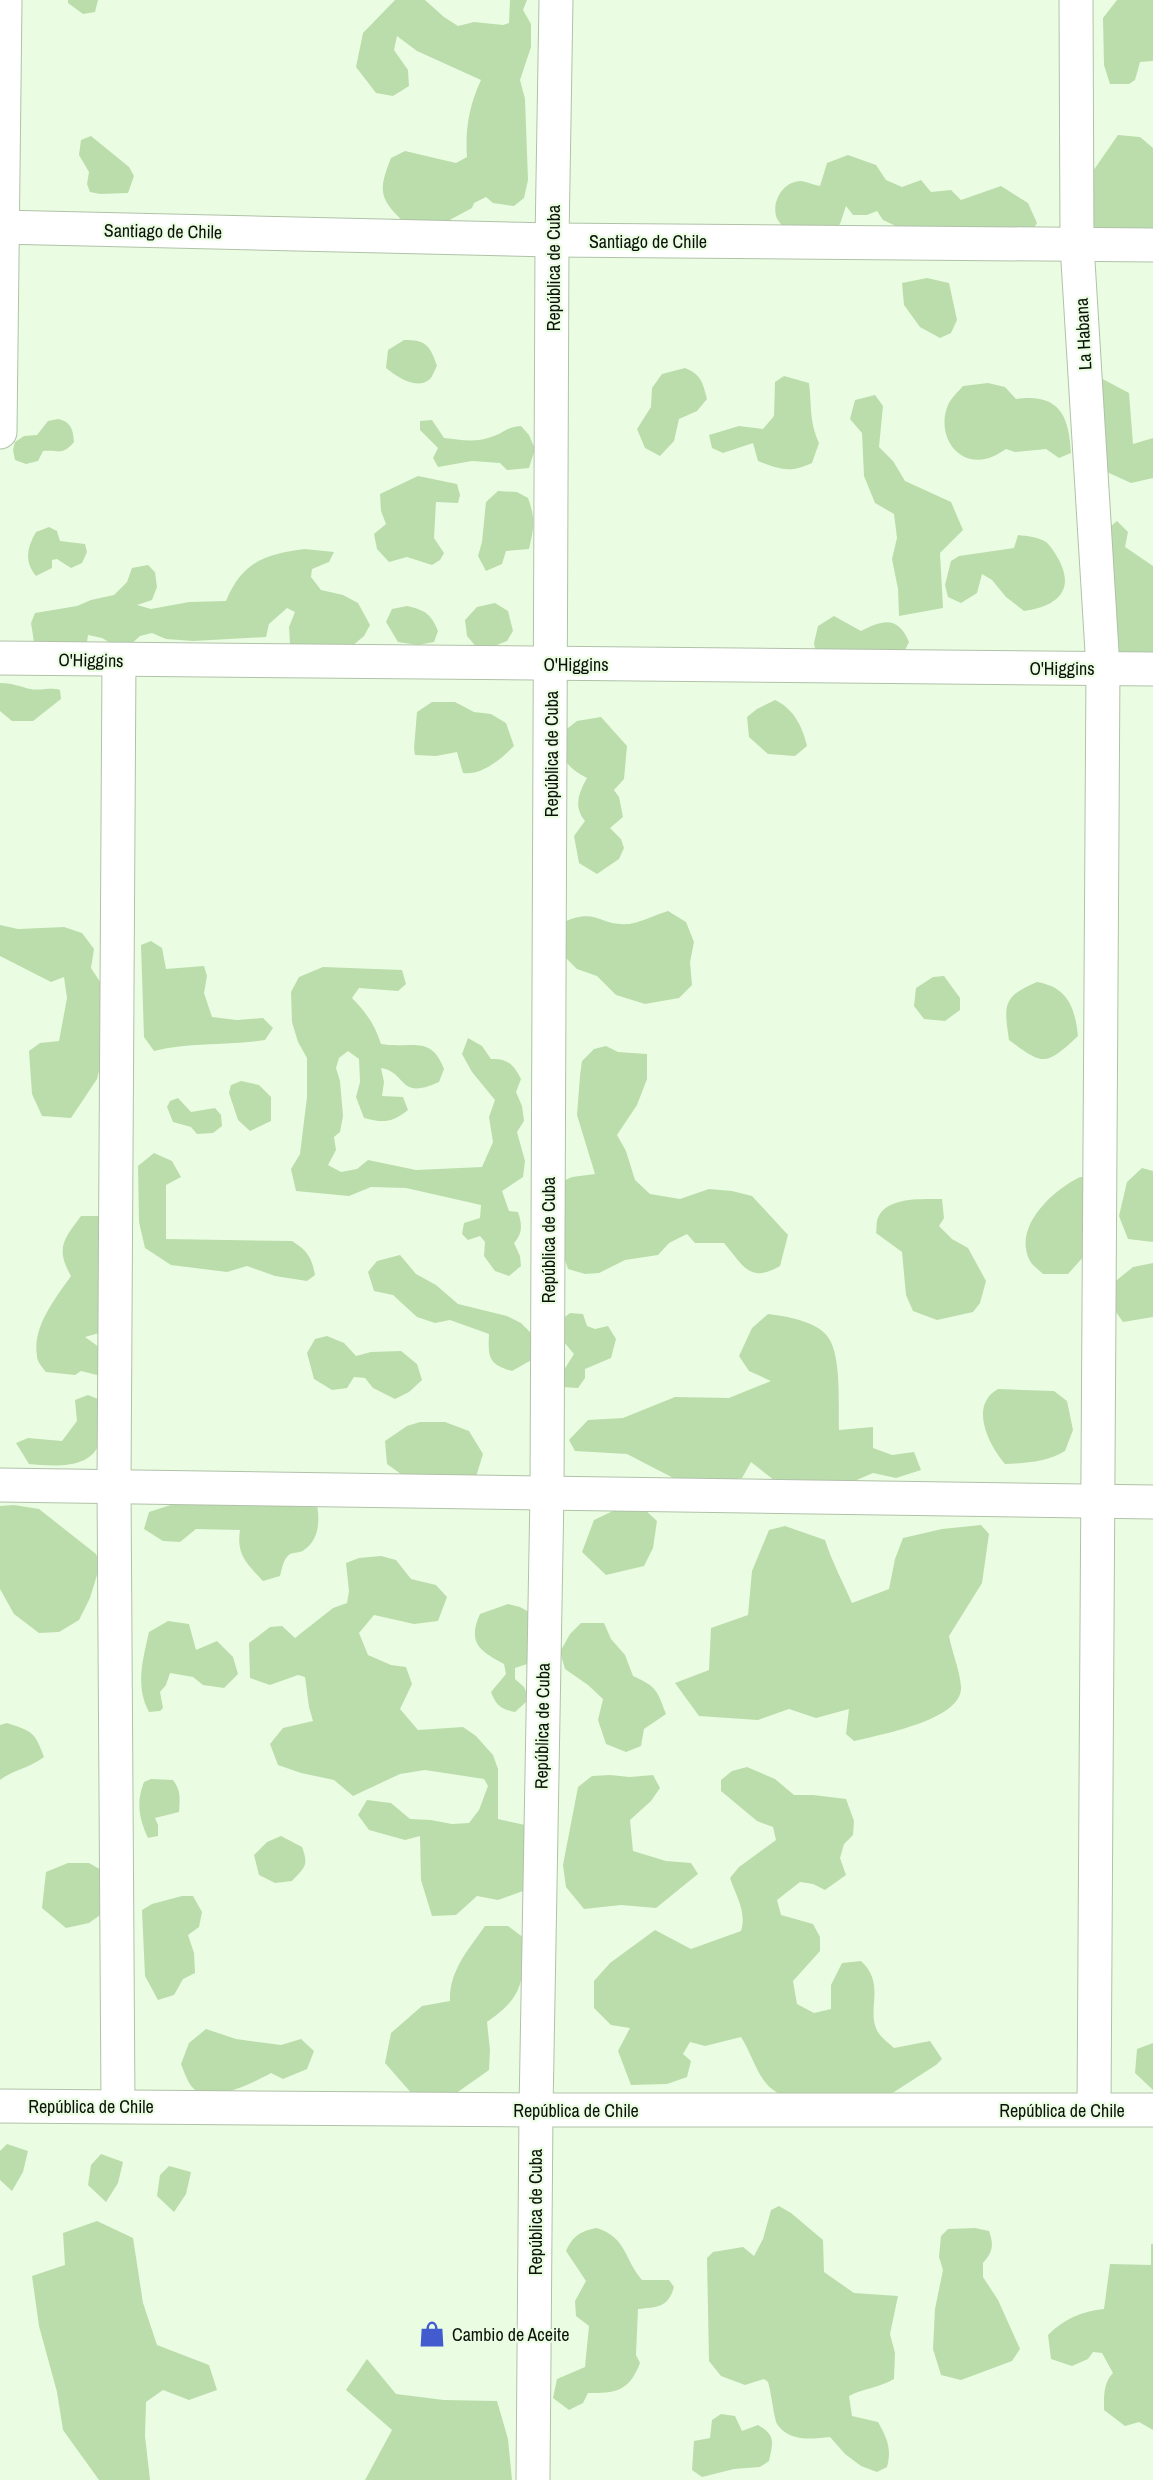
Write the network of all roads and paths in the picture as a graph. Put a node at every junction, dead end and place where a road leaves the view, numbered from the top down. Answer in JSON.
{"nodes":[{"id":1,"x":5,"y":0,"type":"edge"},
{"id":2,"x":556,"y":0,"type":"edge"},
{"id":3,"x":1076,"y":0,"type":"edge"},
{"id":4,"x":1,"y":227,"type":"edge"},
{"id":5,"x":552,"y":240,"type":"junction"},
{"id":6,"x":1077,"y":245,"type":"junction"},
{"id":7,"x":1153,"y":245,"type":"edge"},
{"id":8,"x":0,"y":432,"type":"edge"},
{"id":9,"x":0,"y":658,"type":"edge"},
{"id":10,"x":119,"y":660,"type":"junction"},
{"id":11,"x":552,"y":663,"type":"junction"},
{"id":12,"x":1103,"y":668,"type":"junction"},
{"id":13,"x":1153,"y":669,"type":"edge"},
{"id":14,"x":0,"y":1485,"type":"edge"},
{"id":15,"x":114,"y":1486,"type":"junction"},
{"id":16,"x":547,"y":1493,"type":"junction"},
{"id":17,"x":1097,"y":1501,"type":"junction"},
{"id":18,"x":1153,"y":1502,"type":"edge"},
{"id":19,"x":118,"y":2105,"type":"junction"},
{"id":20,"x":0,"y":2106,"type":"edge"},
{"id":21,"x":1094,"y":2109,"type":"junction"},
{"id":22,"x":536,"y":2110,"type":"junction"},
{"id":23,"x":1153,"y":2110,"type":"edge"},
{"id":24,"x":533,"y":2480,"type":"edge"}],
"edges":[{"from":1,"to":4,"type":"street"},
{"from":2,"to":5,"type":"street","name":"República de Cuba"},
{"from":3,"to":6,"type":"street","name":"La Habana"},
{"from":4,"to":5,"type":"street","name":"Santiago de Chile"},
{"from":4,"to":8,"type":"street"},
{"from":5,"to":6,"type":"street","name":"Santiago de Chile"},
{"from":5,"to":11,"type":"street","name":"República de Cuba"},
{"from":6,"to":7,"type":"street","name":"Santiago de Chile"},
{"from":6,"to":12,"type":"street","name":"La Habana"},
{"from":9,"to":10,"type":"street","name":"O'Higgins"},
{"from":10,"to":11,"type":"street","name":"O'Higgins"},
{"from":10,"to":15,"type":"street"},
{"from":11,"to":12,"type":"street","name":"O'Higgins"},
{"from":11,"to":16,"type":"street","name":"República de Cuba"},
{"from":12,"to":13,"type":"street","name":"O'Higgins"},
{"from":12,"to":17,"type":"street","name":"La Habana"},
{"from":14,"to":15,"type":"street"},
{"from":15,"to":16,"type":"street"},
{"from":15,"to":19,"type":"street"},
{"from":16,"to":17,"type":"street"},
{"from":16,"to":22,"type":"street","name":"República de Cuba"},
{"from":17,"to":18,"type":"street"},
{"from":17,"to":21,"type":"street","name":"La Habana"},
{"from":19,"to":20,"type":"street","name":"República de Chile"},
{"from":19,"to":22,"type":"street","name":"República de Chile"},
{"from":21,"to":22,"type":"street","name":"República de Chile"},
{"from":21,"to":23,"type":"street","name":"República de Chile"},
{"from":22,"to":24,"type":"street","name":"República de Cuba"}]}
